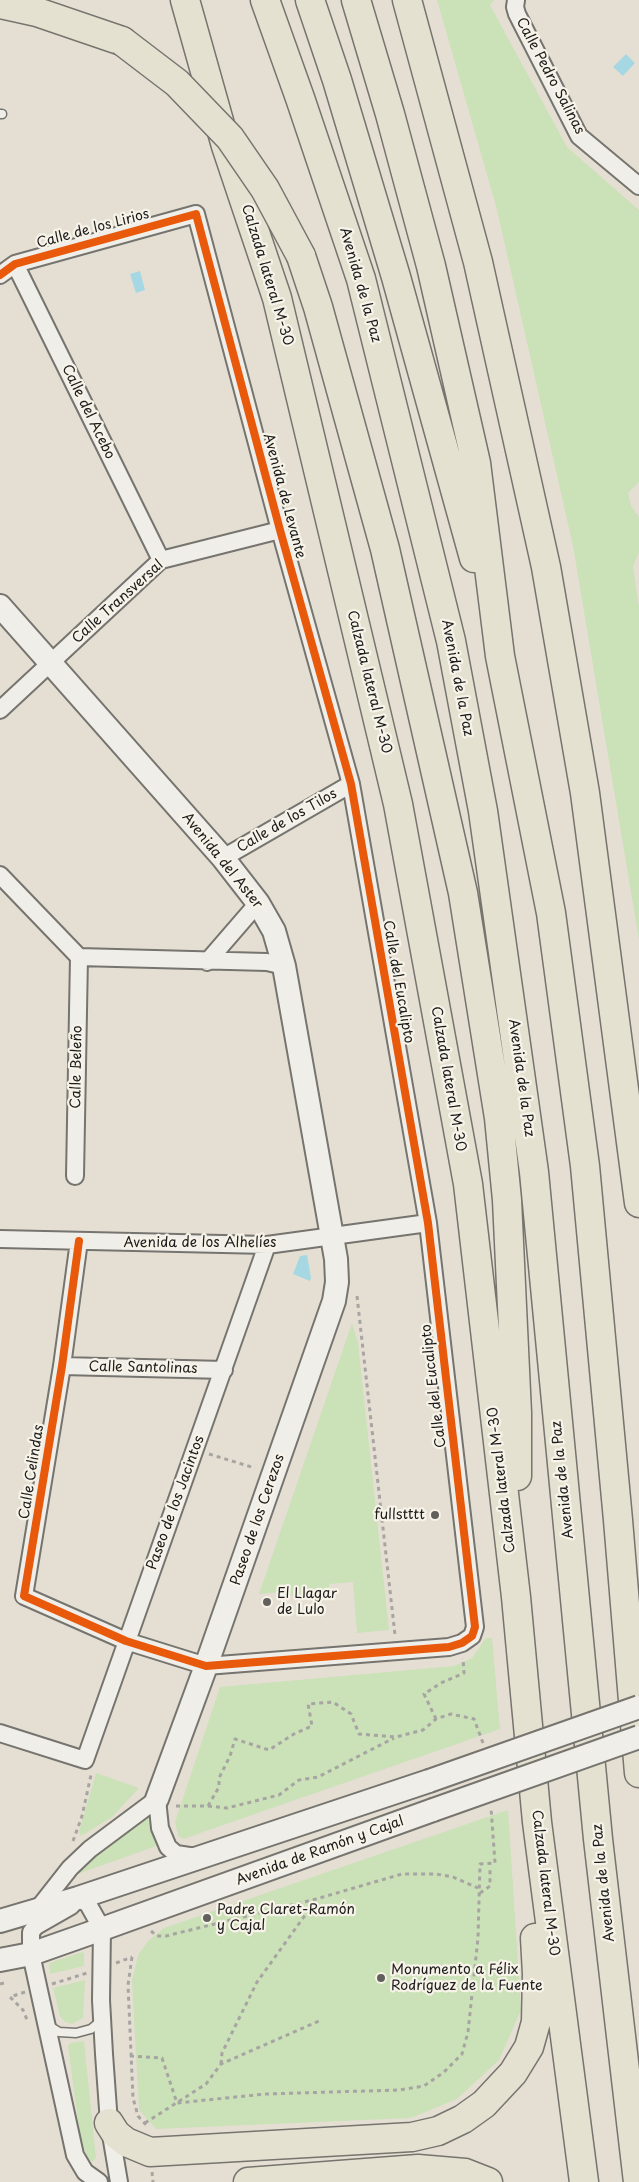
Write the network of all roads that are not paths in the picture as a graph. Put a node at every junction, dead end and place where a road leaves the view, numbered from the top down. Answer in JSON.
{"nodes":[{"id":1,"x":50,"y":0,"type":"edge"},
{"id":2,"x":169,"y":0,"type":"edge"},
{"id":3,"x":185,"y":0,"type":"edge"},
{"id":4,"x":254,"y":0,"type":"edge"},
{"id":5,"x":265,"y":0,"type":"edge"},
{"id":6,"x":310,"y":0,"type":"edge"},
{"id":7,"x":356,"y":0,"type":"edge"},
{"id":8,"x":407,"y":0,"type":"edge"},
{"id":9,"x":516,"y":0,"type":"edge"},
{"id":10,"x":0,"y":4,"type":"edge"},
{"id":11,"x":122,"y":41,"type":"junction"},
{"id":12,"x":300,"y":98,"type":"junction"},
{"id":13,"x":226,"y":146,"type":"junction"},
{"id":14,"x":639,"y":186,"type":"edge"},
{"id":15,"x":196,"y":214,"type":"joint"},
{"id":16,"x":15,"y":264,"type":"junction"},
{"id":17,"x":0,"y":276,"type":"edge"},
{"id":18,"x":280,"y":530,"type":"junction"},
{"id":19,"x":161,"y":560,"type":"junction"},
{"id":20,"x":0,"y":606,"type":"edge"},
{"id":21,"x":500,"y":656,"type":"junction"},
{"id":22,"x":50,"y":663,"type":"junction"},
{"id":23,"x":0,"y":710,"type":"edge"},
{"id":24,"x":351,"y":784,"type":"junction"},
{"id":25,"x":223,"y":858,"type":"junction"},
{"id":26,"x":0,"y":875,"type":"edge"},
{"id":27,"x":258,"y":903,"type":"junction"},
{"id":28,"x":79,"y":957,"type":"junction"},
{"id":29,"x":207,"y":962,"type":"junction"},
{"id":30,"x":284,"y":966,"type":"junction"},
{"id":31,"x":499,"y":1118,"type":"junction"},
{"id":32,"x":75,"y":1176,"type":"dead end"},
{"id":33,"x":639,"y":1203,"type":"edge"},
{"id":34,"x":428,"y":1223,"type":"junction"},
{"id":35,"x":332,"y":1237,"type":"junction"},
{"id":36,"x":0,"y":1240,"type":"edge"},
{"id":37,"x":80,"y":1241,"type":"junction"},
{"id":38,"x":267,"y":1245,"type":"junction"},
{"id":39,"x":62,"y":1366,"type":"junction"},
{"id":40,"x":224,"y":1370,"type":"junction"},
{"id":41,"x":558,"y":1428,"type":"junction"},
{"id":42,"x":516,"y":1597,"type":"junction"},
{"id":43,"x":126,"y":1641,"type":"junction"},
{"id":44,"x":206,"y":1666,"type":"junction"},
{"id":45,"x":639,"y":1707,"type":"edge"},
{"id":46,"x":0,"y":1733,"type":"edge"},
{"id":47,"x":639,"y":1737,"type":"edge"},
{"id":48,"x":639,"y":1773,"type":"edge"},
{"id":49,"x":167,"y":1802,"type":"junction"},
{"id":50,"x":537,"y":1822,"type":"junction"},
{"id":51,"x":198,"y":1857,"type":"junction"},
{"id":52,"x":78,"y":1898,"type":"junction"},
{"id":53,"x":37,"y":1910,"type":"junction"},
{"id":54,"x":0,"y":1921,"type":"edge"},
{"id":55,"x":102,"y":1929,"type":"junction"},
{"id":56,"x":32,"y":1954,"type":"junction"},
{"id":57,"x":0,"y":1960,"type":"edge"},
{"id":58,"x":102,"y":2020,"type":"junction"},
{"id":59,"x":47,"y":2026,"type":"junction"},
{"id":60,"x":109,"y":2123,"type":"junction"},
{"id":61,"x":99,"y":2182,"type":"edge"},
{"id":62,"x":119,"y":2182,"type":"edge"},
{"id":63,"x":248,"y":2182,"type":"edge"},
{"id":64,"x":488,"y":2182,"type":"edge"},
{"id":65,"x":584,"y":2182,"type":"edge"},
{"id":66,"x":638,"y":2182,"type":"edge"}],
"edges":[{"from":1,"to":11,"type":"highway"},
{"from":2,"to":13,"type":"highway"},
{"from":3,"to":13,"type":"highway","name":"Calzada lateral M-30"},
{"from":4,"to":12,"type":"highway"},
{"from":5,"to":12,"type":"highway","name":"Avenida de la Paz"},
{"from":6,"to":21,"type":"highway"},
{"from":7,"to":21,"type":"highway"},
{"from":8,"to":33,"type":"highway"},
{"from":9,"to":14,"type":"street","name":"Calle Pedro Salinas"},
{"from":10,"to":11,"type":"highway"},
{"from":11,"to":31,"type":"highway","bridge":true},
{"from":12,"to":41,"type":"highway","name":"Avenida de la Paz"},
{"from":13,"to":42,"type":"highway","name":"Calzada lateral M-30"},
{"from":15,"to":16,"type":"street","name":"Calle de los Lirios"},
{"from":15,"to":18,"type":"street","name":"Avenida de Levante"},
{"from":16,"to":17,"type":"street","name":"Calle de los Lirios"},
{"from":16,"to":19,"type":"street","name":"Calle del Acebo"},
{"from":18,"to":19,"type":"street","name":"Calle Transversal"},
{"from":18,"to":24,"type":"street","name":"Avenida de Levante"},
{"from":19,"to":22,"type":"street","name":"Calle Transversal"},
{"from":20,"to":22,"type":"main road","name":"Avenida del Aster"},
{"from":21,"to":48,"type":"highway"},
{"from":22,"to":23,"type":"street","name":"Calle Transversal"},
{"from":22,"to":25,"type":"main road","name":"Avenida del Aster"},
{"from":24,"to":25,"type":"street","name":"Calle de los Tilos"},
{"from":24,"to":34,"type":"street","name":"Calle del Eucalipto"},
{"from":25,"to":27,"type":"main road","name":"Avenida del Aster"},
{"from":26,"to":28,"type":"street"},
{"from":27,"to":29,"type":"street"},
{"from":27,"to":30,"type":"main road","name":"Avenida del Aster"},
{"from":28,"to":29,"type":"street"},
{"from":28,"to":32,"type":"street","name":"Calle Beleño"},
{"from":29,"to":30,"type":"street"},
{"from":30,"to":35,"type":"main road","name":"Avenida del Aster"},
{"from":31,"to":41,"type":"highway"},
{"from":31,"to":42,"type":"highway"},
{"from":34,"to":35,"type":"street","name":"Avenida de los Alhelíes"},
{"from":34,"to":44,"type":"street","name":"Calle del Eucalipto"},
{"from":35,"to":38,"type":"street","name":"Avenida de los Alhelíes"},
{"from":35,"to":44,"type":"main road","name":"Paseo de los Cerezos"},
{"from":36,"to":37,"type":"street","name":"Avenida de los Alhelíes"},
{"from":37,"to":38,"type":"street","name":"Avenida de los Alhelíes"},
{"from":37,"to":39,"type":"street","name":"Calle Celindas"},
{"from":38,"to":40,"type":"street","name":"Paseo de los Jacintos"},
{"from":39,"to":40,"type":"street","name":"Calle Santolinas"},
{"from":39,"to":43,"type":"street","name":"Calle Celindas"},
{"from":40,"to":43,"type":"street","name":"Paseo de los Jacintos"},
{"from":41,"to":66,"type":"highway","name":"Avenida de la Paz"},
{"from":42,"to":50,"type":"highway","name":"Calzada lateral M-30"},
{"from":43,"to":44,"type":"street","name":"Calle del Eucalipto"},
{"from":43,"to":46,"type":"street","name":"Paseo de los Jacintos"},
{"from":44,"to":49,"type":"main road","name":"Paseo de los Cerezos"},
{"from":45,"to":51,"type":"main road","bridge":true},
{"from":47,"to":55,"type":"main road","name":"Avenida de Ramón y Cajal","bridge":true},
{"from":49,"to":51,"type":"street","name":"Paseo de los Cerezos"},
{"from":49,"to":53,"type":"street"},
{"from":50,"to":60,"type":"highway"},
{"from":50,"to":65,"type":"highway","name":"Calzada lateral M-30"},
{"from":51,"to":52,"type":"main road"},
{"from":52,"to":53,"type":"main road"},
{"from":52,"to":55,"type":"street"},
{"from":52,"to":56,"type":"street"},
{"from":53,"to":54,"type":"main road"},
{"from":55,"to":56,"type":"main road","name":"Avenida de Ramón y Cajal"},
{"from":55,"to":58,"type":"street"},
{"from":56,"to":57,"type":"main road","name":"Avenida de Ramón y Cajal"},
{"from":56,"to":59,"type":"street"},
{"from":58,"to":59,"type":"lane"},
{"from":58,"to":60,"type":"street"},
{"from":59,"to":61,"type":"street"},
{"from":60,"to":62,"type":"street"},
{"from":63,"to":64,"type":"highway"}]}
